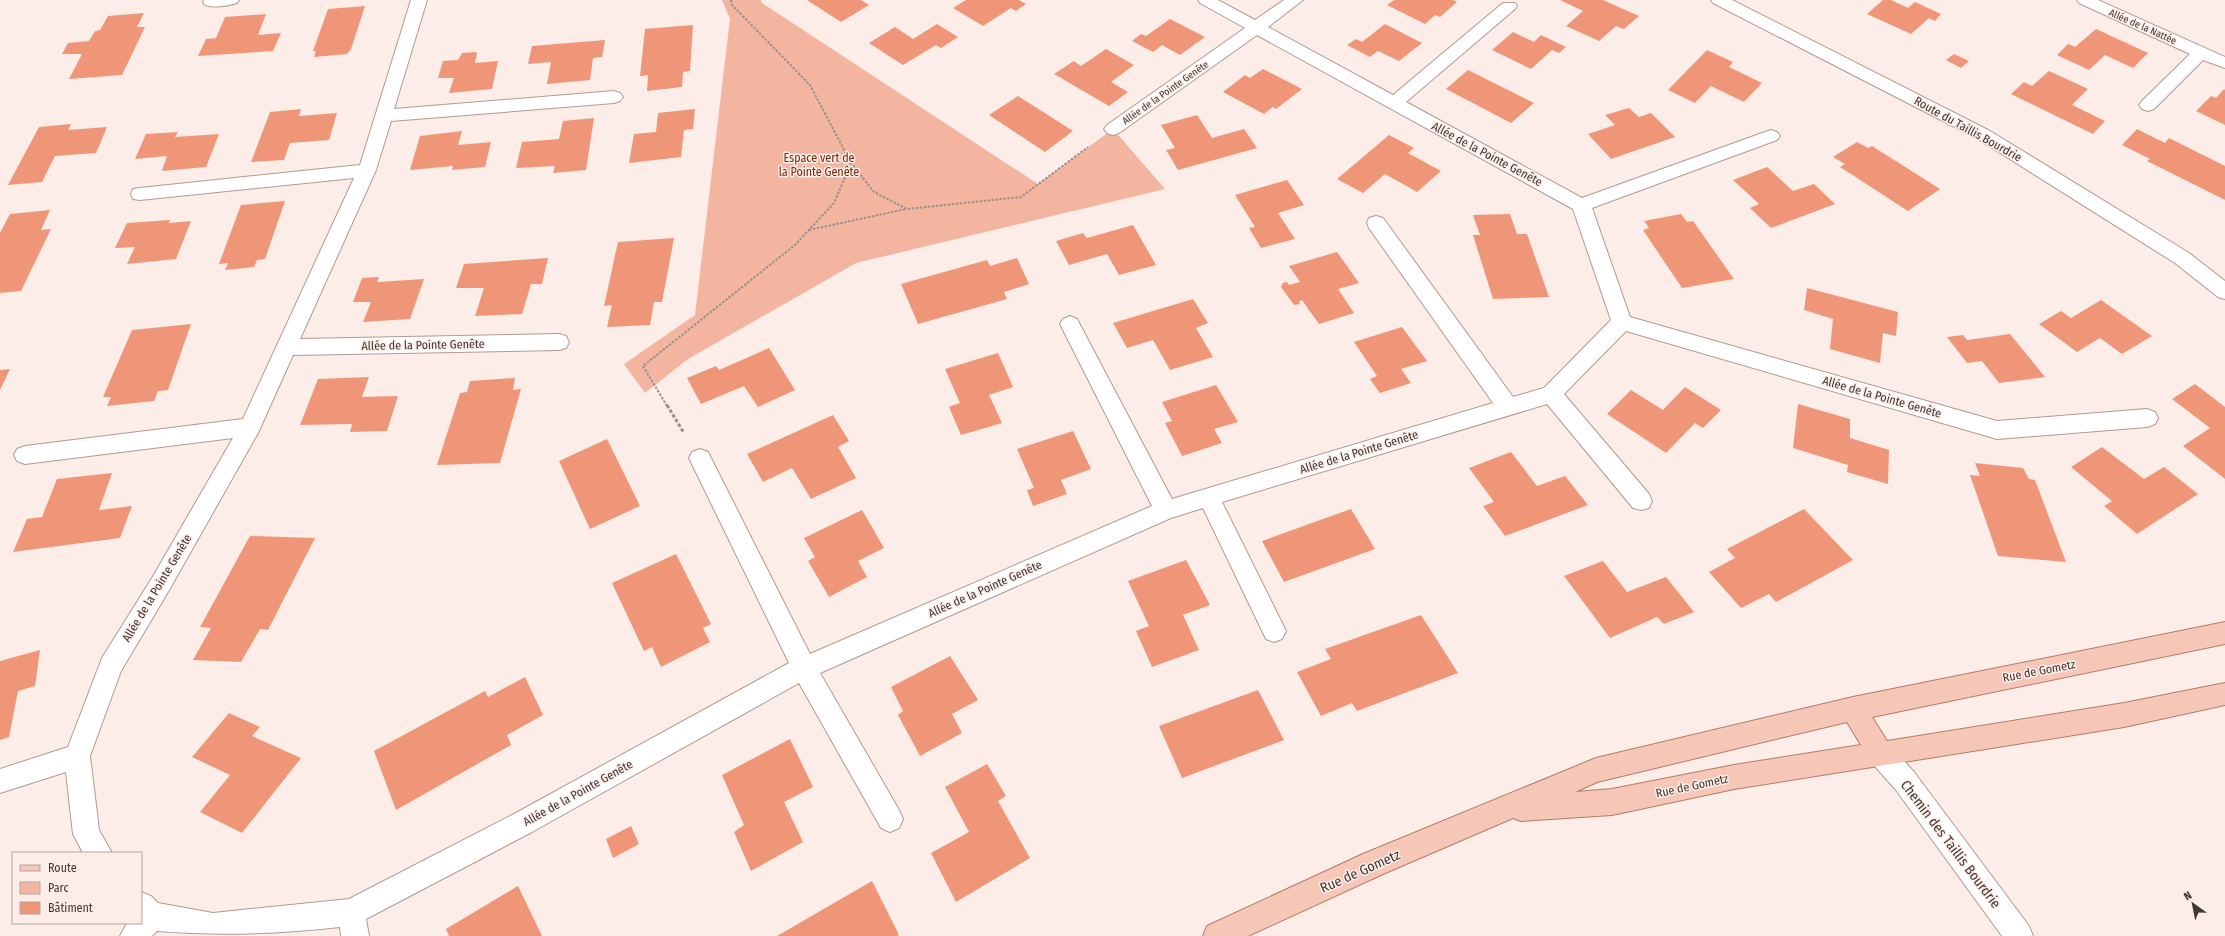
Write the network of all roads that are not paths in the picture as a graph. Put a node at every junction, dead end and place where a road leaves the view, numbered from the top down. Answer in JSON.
{"nodes":[{"id":1,"x":231,"y":0,"type":"edge"},
{"id":2,"x":419,"y":0,"type":"edge"},
{"id":3,"x":1206,"y":0,"type":"edge"},
{"id":4,"x":1295,"y":0,"type":"edge"},
{"id":5,"x":1718,"y":0,"type":"edge"},
{"id":6,"x":2085,"y":0,"type":"edge"},
{"id":7,"x":211,"y":2,"type":"dead end"},
{"id":8,"x":1509,"y":6,"type":"dead end"},
{"id":9,"x":1256,"y":26,"type":"junction"},
{"id":10,"x":2201,"y":52,"type":"junction"},
{"id":11,"x":2225,"y":63,"type":"edge"},
{"id":12,"x":614,"y":96,"type":"dead end"},
{"id":13,"x":1393,"y":104,"type":"junction"},
{"id":14,"x":2148,"y":105,"type":"dead end"},
{"id":15,"x":384,"y":116,"type":"junction"},
{"id":16,"x":1113,"y":129,"type":"road end"},
{"id":17,"x":1771,"y":136,"type":"dead end"},
{"id":18,"x":367,"y":170,"type":"junction"},
{"id":19,"x":140,"y":194,"type":"dead end"},
{"id":20,"x":1580,"y":205,"type":"junction"},
{"id":21,"x":1376,"y":223,"type":"dead end"},
{"id":22,"x":2225,"y":292,"type":"edge"},
{"id":23,"x":1622,"y":322,"type":"junction"},
{"id":24,"x":1070,"y":324,"type":"dead end"},
{"id":25,"x":559,"y":342,"type":"dead end"},
{"id":26,"x":286,"y":348,"type":"junction"},
{"id":27,"x":1551,"y":394,"type":"junction"},
{"id":28,"x":1508,"y":407,"type":"junction"},
{"id":29,"x":2147,"y":418,"type":"dead end"},
{"id":30,"x":250,"y":427,"type":"junction"},
{"id":31,"x":25,"y":455,"type":"dead end"},
{"id":32,"x":700,"y":458,"type":"road end"},
{"id":33,"x":1209,"y":498,"type":"junction"},
{"id":34,"x":1640,"y":501,"type":"dead end"},
{"id":35,"x":1166,"y":510,"type":"junction"},
{"id":36,"x":1274,"y":631,"type":"dead end"},
{"id":37,"x":2225,"y":633,"type":"edge"},
{"id":38,"x":804,"y":668,"type":"junction"},
{"id":39,"x":2225,"y":694,"type":"edge"},
{"id":40,"x":1853,"y":709,"type":"junction"},
{"id":41,"x":1880,"y":753,"type":"junction"},
{"id":42,"x":77,"y":756,"type":"junction"},
{"id":43,"x":0,"y":781,"type":"edge"},
{"id":44,"x":1504,"y":809,"type":"junction"},
{"id":45,"x":890,"y":820,"type":"dead end"},
{"id":46,"x":98,"y":852,"type":"edge"},
{"id":47,"x":142,"y":919,"type":"edge"},
{"id":48,"x":353,"y":924,"type":"edge"},
{"id":49,"x":1217,"y":936,"type":"edge"},
{"id":50,"x":2019,"y":936,"type":"edge"}],
"edges":[{"from":1,"to":7,"type":"street"},
{"from":2,"to":15,"type":"street","name":"Allée de la Pointe Genête"},
{"from":3,"to":9,"type":"street","name":"Allée de la Pointe Genête"},
{"from":4,"to":9,"type":"street","name":"Allée de la Pointe Genête"},
{"from":5,"to":22,"type":"street","name":"Route du Taillis Bourdrie"},
{"from":6,"to":10,"type":"street","name":"Allée de la Nattée"},
{"from":8,"to":13,"type":"street"},
{"from":9,"to":13,"type":"street","name":"Allée de la Pointe Genête"},
{"from":9,"to":16,"type":"street","name":"Allée de la Pointe Genête"},
{"from":10,"to":11,"type":"street","name":"Allée de la Nattée"},
{"from":10,"to":14,"type":"street"},
{"from":12,"to":15,"type":"street"},
{"from":13,"to":20,"type":"street","name":"Allée de la Pointe Genête"},
{"from":15,"to":18,"type":"street","name":"Allée de la Pointe Genête"},
{"from":17,"to":20,"type":"street"},
{"from":18,"to":19,"type":"street"},
{"from":18,"to":26,"type":"street","name":"Allée de la Pointe Genête"},
{"from":20,"to":23,"type":"street"},
{"from":21,"to":28,"type":"street"},
{"from":23,"to":27,"type":"street","name":"Allée de la Pointe Genête"},
{"from":23,"to":29,"type":"street","name":"Allée de la Pointe Genête"},
{"from":24,"to":35,"type":"street"},
{"from":25,"to":26,"type":"street","name":"Allée de la Pointe Genête"},
{"from":26,"to":30,"type":"street","name":"Allée de la Pointe Genête"},
{"from":27,"to":28,"type":"street","name":"Allée de la Pointe Genête"},
{"from":27,"to":34,"type":"street"},
{"from":28,"to":33,"type":"street","name":"Allée de la Pointe Genête"},
{"from":30,"to":31,"type":"street"},
{"from":30,"to":42,"type":"street","name":"Allée de la Pointe Genête"},
{"from":32,"to":38,"type":"street"},
{"from":33,"to":35,"type":"street","name":"Allée de la Pointe Genête"},
{"from":33,"to":36,"type":"street"},
{"from":35,"to":38,"type":"street","name":"Allée de la Pointe Genête"},
{"from":37,"to":40,"type":"main road","name":"Rue de Gometz"},
{"from":38,"to":45,"type":"street"},
{"from":38,"to":48,"type":"street","name":"Allée de la Pointe Genête"},
{"from":39,"to":41,"type":"main road","name":"Rue de Gometz"},
{"from":40,"to":41,"type":"main road"},
{"from":40,"to":44,"type":"main road","name":"Rue de Gometz"},
{"from":41,"to":44,"type":"main road","name":"Rue de Gometz"},
{"from":41,"to":50,"type":"street","name":"Chemin des Taillis Bourdrie"},
{"from":42,"to":43,"type":"street"},
{"from":42,"to":46,"type":"street","name":"Allée de la Pointe Genête"},
{"from":44,"to":49,"type":"main road","name":"Rue de Gometz"},
{"from":47,"to":48,"type":"street","name":"Allée de la Pointe Genête"}]}
